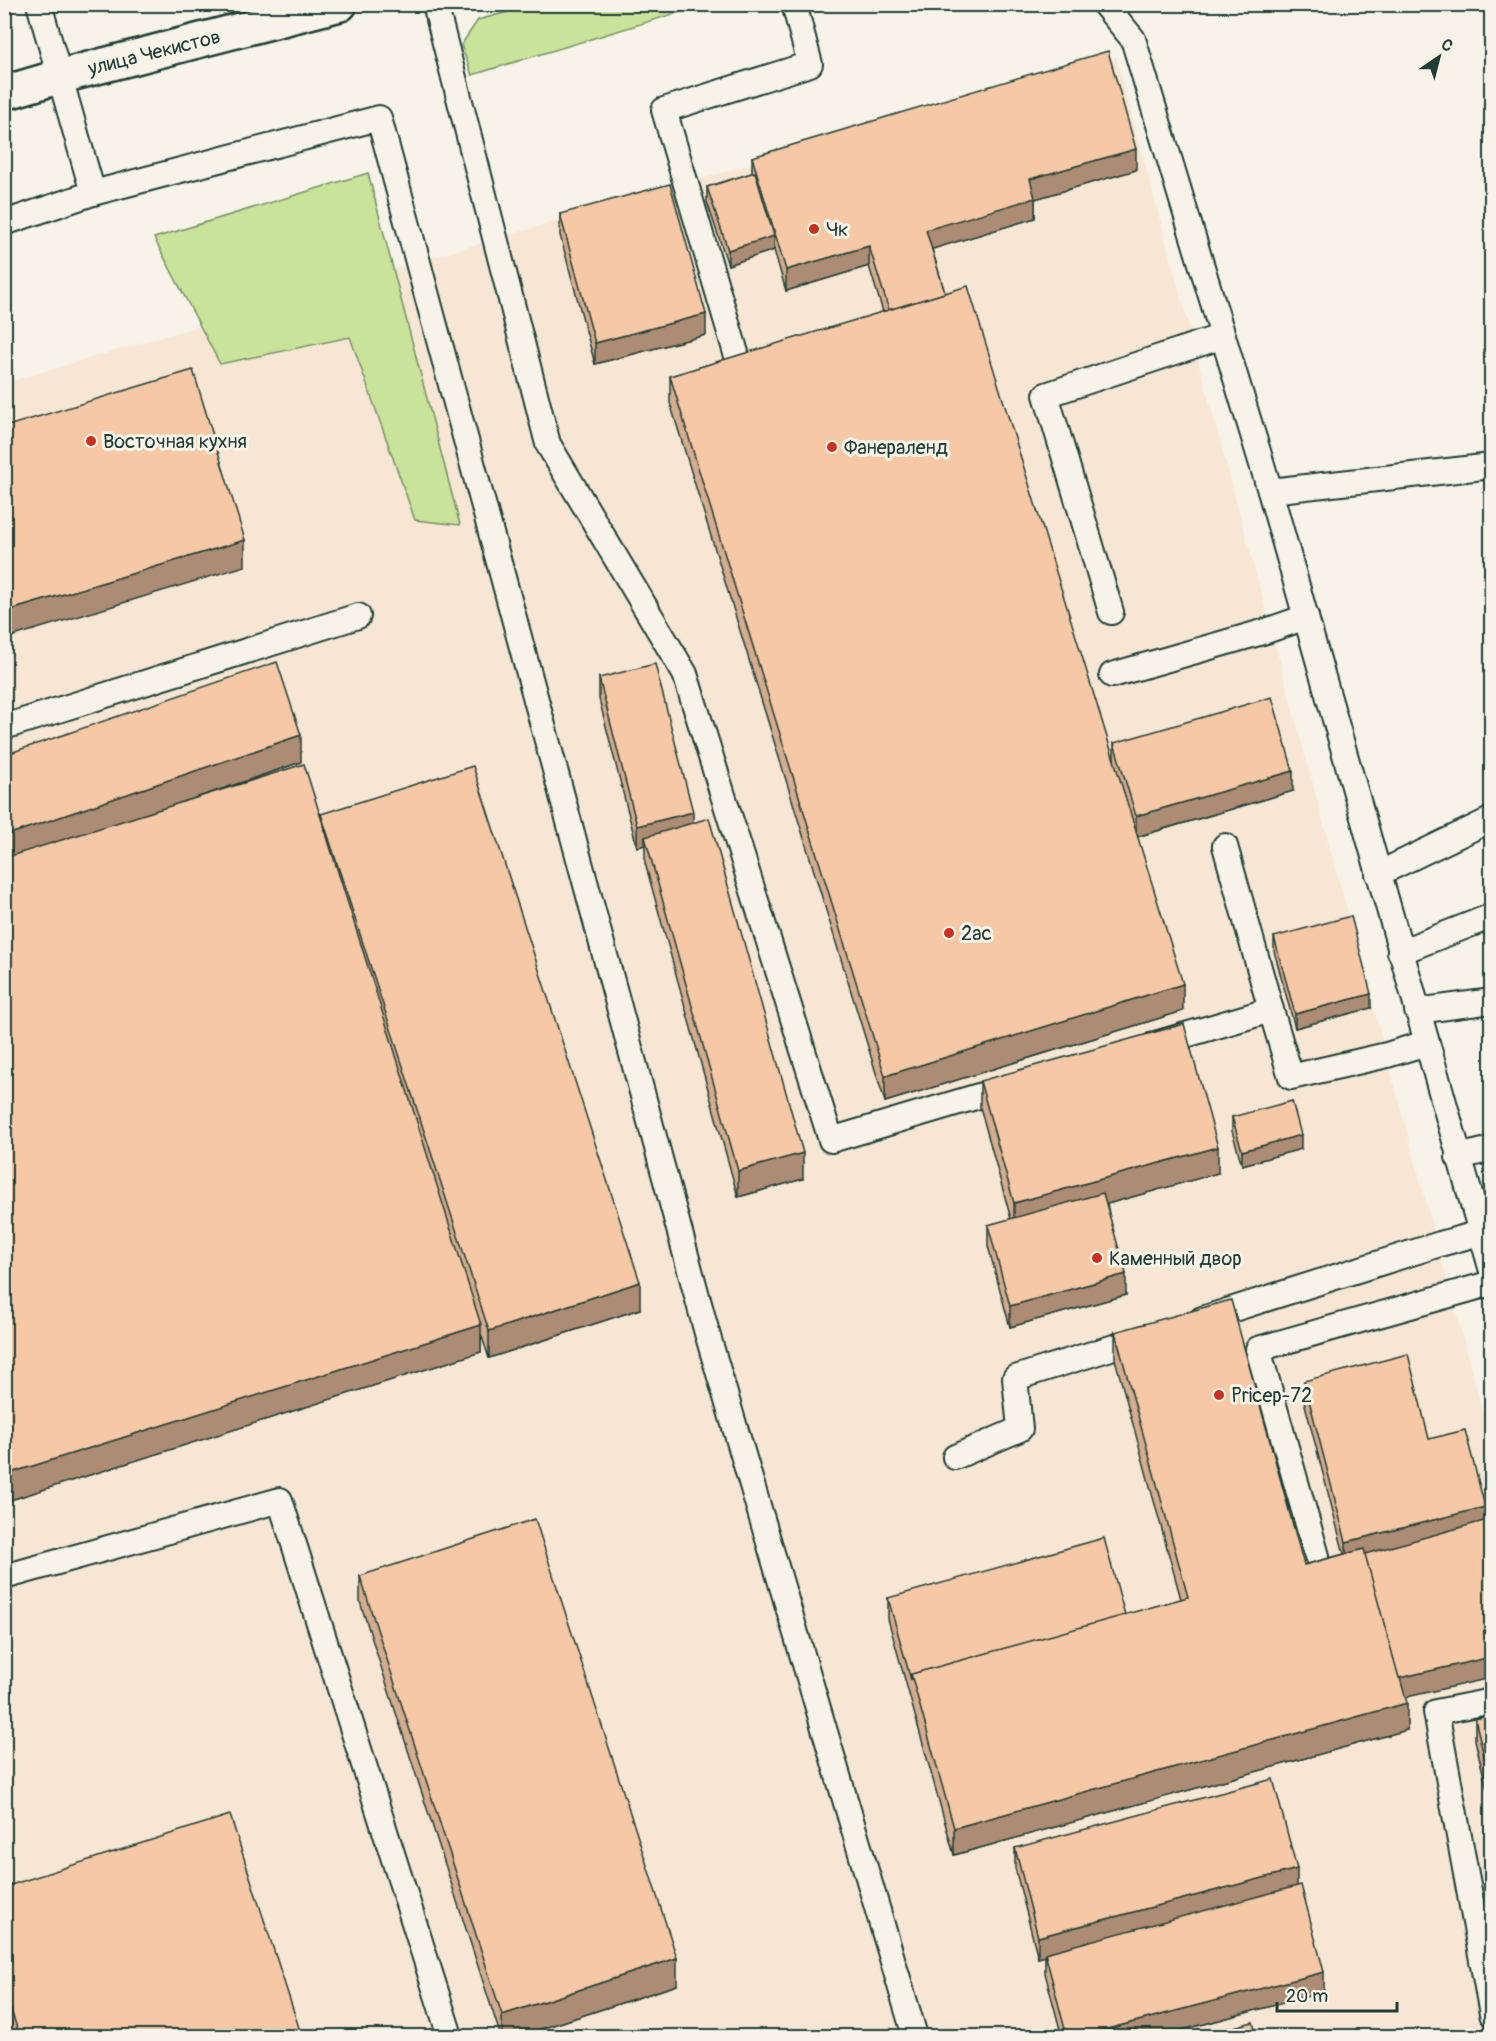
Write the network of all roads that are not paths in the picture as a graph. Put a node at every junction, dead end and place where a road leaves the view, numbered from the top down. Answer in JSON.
{"nodes":[{"id":1,"x":39,"y":4,"type":"edge"},
{"id":2,"x":340,"y":4,"type":"edge"},
{"id":3,"x":435,"y":4,"type":"edge"},
{"id":4,"x":794,"y":4,"type":"edge"},
{"id":5,"x":1104,"y":4,"type":"edge"},
{"id":6,"x":58,"y":77,"type":"junction"},
{"id":7,"x":4,"y":93,"type":"edge"},
{"id":8,"x":93,"y":194,"type":"junction"},
{"id":9,"x":4,"y":223,"type":"edge"},
{"id":10,"x":1223,"y":336,"type":"junction"},
{"id":11,"x":736,"y":352,"type":"dead end"},
{"id":12,"x":1491,"y":466,"type":"edge"},
{"id":13,"x":1270,"y":491,"type":"junction"},
{"id":14,"x":1111,"y":612,"type":"dead end"},
{"id":15,"x":358,"y":616,"type":"dead end"},
{"id":16,"x":1306,"y":617,"type":"junction"},
{"id":17,"x":1112,"y":675,"type":"dead end"},
{"id":18,"x":4,"y":727,"type":"edge"},
{"id":19,"x":1491,"y":819,"type":"edge"},
{"id":20,"x":1225,"y":846,"type":"dead end"},
{"id":21,"x":1378,"y":874,"type":"junction"},
{"id":22,"x":1491,"y":916,"type":"edge"},
{"id":23,"x":1400,"y":952,"type":"junction"},
{"id":24,"x":1491,"y":1001,"type":"edge"},
{"id":25,"x":1271,"y":1010,"type":"junction"},
{"id":26,"x":1417,"y":1011,"type":"junction"},
{"id":27,"x":1426,"y":1043,"type":"junction"},
{"id":28,"x":1136,"y":1050,"type":"edge"},
{"id":29,"x":1034,"y":1080,"type":"edge"},
{"id":30,"x":1491,"y":1149,"type":"edge"},
{"id":31,"x":1458,"y":1157,"type":"junction"},
{"id":32,"x":1480,"y":1233,"type":"junction"},
{"id":33,"x":1491,"y":1271,"type":"edge"},
{"id":34,"x":1491,"y":1283,"type":"edge"},
{"id":35,"x":955,"y":1457,"type":"dead end"},
{"id":36,"x":1317,"y":1556,"type":"dead end"},
{"id":37,"x":4,"y":1577,"type":"edge"},
{"id":38,"x":1491,"y":1701,"type":"edge"},
{"id":39,"x":1491,"y":2014,"type":"edge"},
{"id":40,"x":450,"y":2037,"type":"edge"},
{"id":41,"x":915,"y":2037,"type":"edge"}],
"edges":[{"from":1,"to":6,"type":"lane"},
{"from":2,"to":6,"type":"main road","name":"улица Чекистов"},
{"from":3,"to":29,"type":"lane"},
{"from":4,"to":11,"type":"lane"},
{"from":5,"to":10,"type":"lane"},
{"from":6,"to":7,"type":"main road","name":"улица Чекистов"},
{"from":6,"to":8,"type":"lane"},
{"from":8,"to":9,"type":"lane"},
{"from":8,"to":41,"type":"lane"},
{"from":10,"to":13,"type":"lane"},
{"from":10,"to":14,"type":"lane"},
{"from":12,"to":13,"type":"lane"},
{"from":13,"to":16,"type":"lane"},
{"from":15,"to":18,"type":"lane"},
{"from":16,"to":17,"type":"lane"},
{"from":16,"to":21,"type":"lane"},
{"from":19,"to":21,"type":"lane"},
{"from":20,"to":25,"type":"lane"},
{"from":21,"to":23,"type":"lane"},
{"from":22,"to":23,"type":"lane"},
{"from":23,"to":26,"type":"lane"},
{"from":24,"to":26,"type":"lane"},
{"from":25,"to":27,"type":"lane"},
{"from":25,"to":28,"type":"lane"},
{"from":26,"to":27,"type":"lane"},
{"from":27,"to":31,"type":"lane"},
{"from":30,"to":31,"type":"lane"},
{"from":31,"to":32,"type":"lane"},
{"from":32,"to":33,"type":"lane"},
{"from":32,"to":35,"type":"lane"},
{"from":34,"to":36,"type":"lane"},
{"from":37,"to":40,"type":"lane"},
{"from":38,"to":39,"type":"lane"}]}
